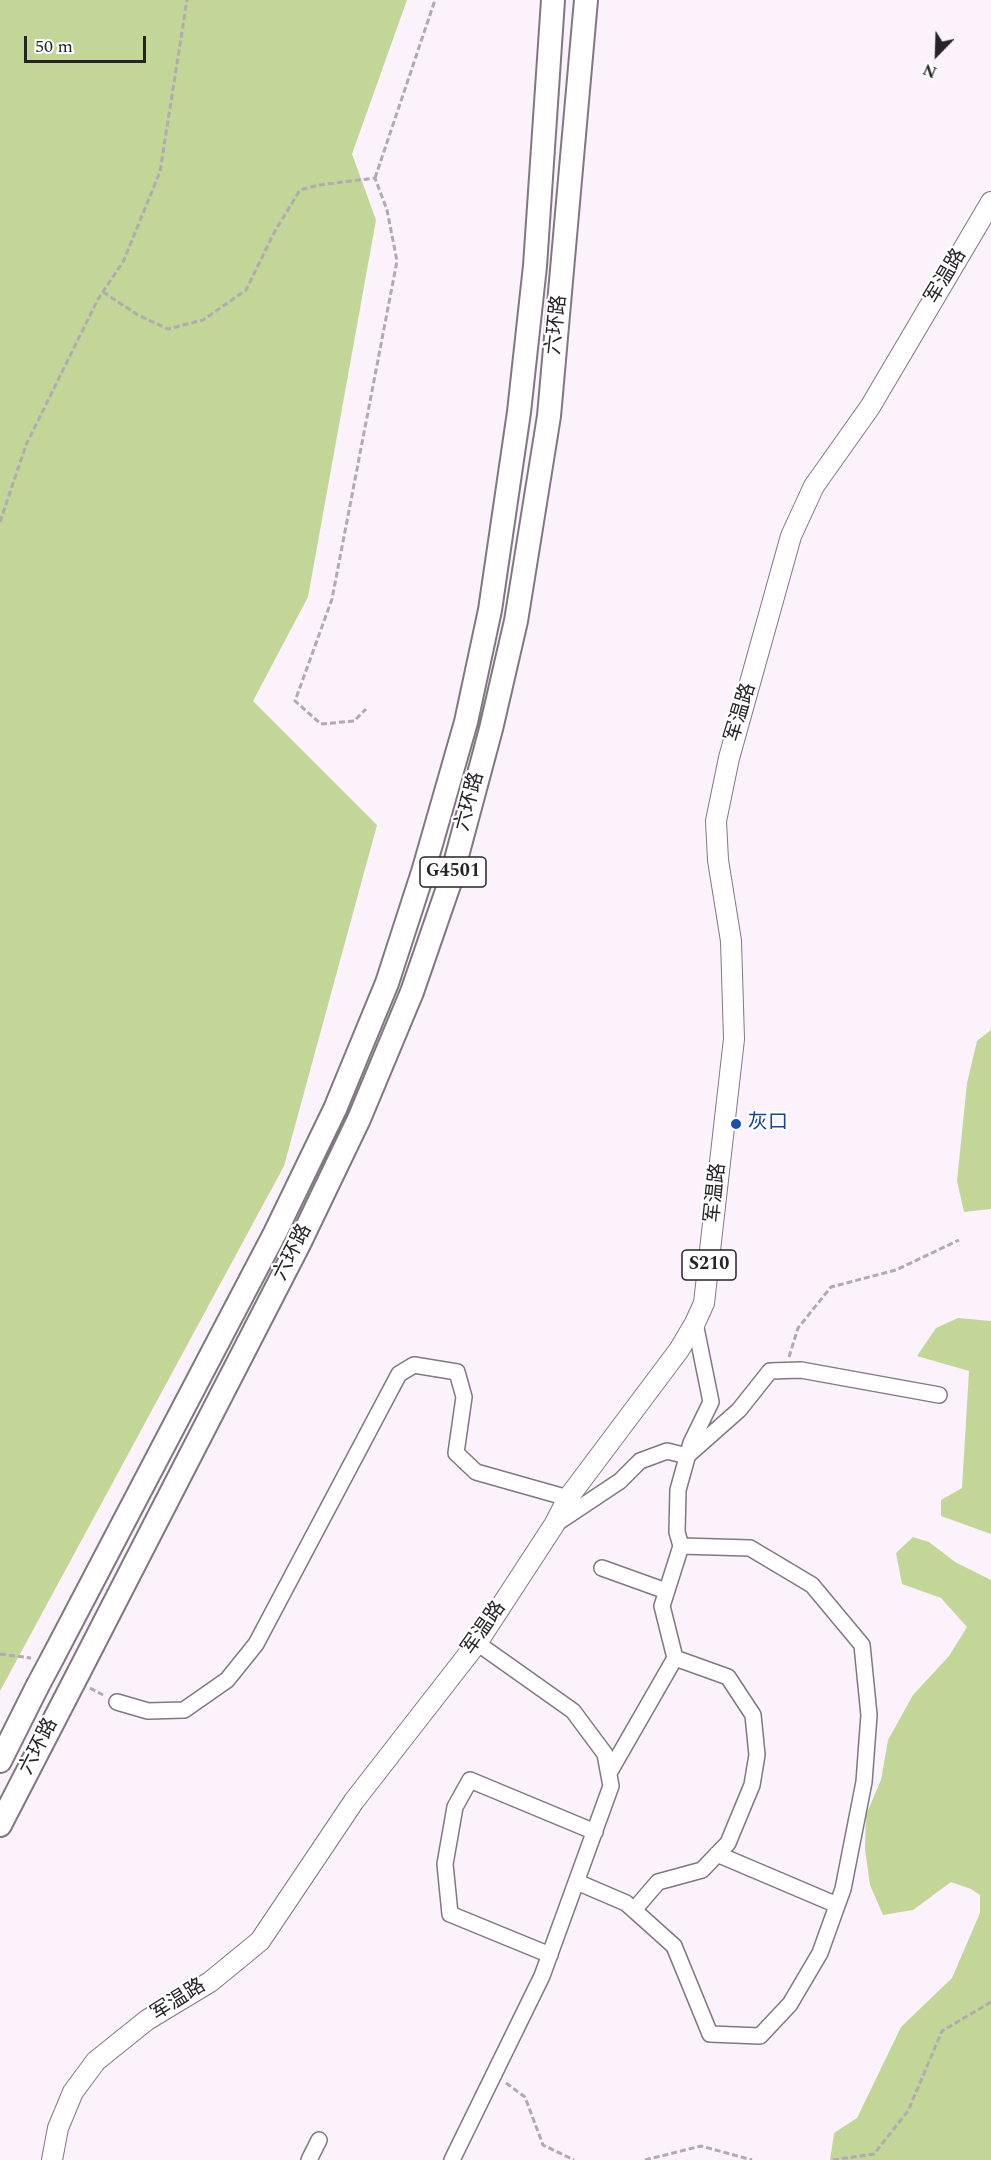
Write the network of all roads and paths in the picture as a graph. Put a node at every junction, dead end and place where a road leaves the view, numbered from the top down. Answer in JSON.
{"nodes":[{"id":1,"x":187,"y":0,"type":"edge"},
{"id":2,"x":435,"y":0,"type":"edge"},
{"id":3,"x":553,"y":0,"type":"edge"},
{"id":4,"x":586,"y":0,"type":"edge"},
{"id":5,"x":375,"y":177,"type":"junction"},
{"id":6,"x":991,"y":202,"type":"edge"},
{"id":7,"x":103,"y":292,"type":"junction"},
{"id":8,"x":0,"y":522,"type":"edge"},
{"id":9,"x":366,"y":709,"type":"dead end"},
{"id":10,"x":959,"y":1240,"type":"dead end"},
{"id":11,"x":695,"y":1323,"type":"junction"},
{"id":12,"x":785,"y":1371,"type":"junction"},
{"id":13,"x":939,"y":1395,"type":"dead end"},
{"id":14,"x":687,"y":1456,"type":"junction"},
{"id":15,"x":568,"y":1498,"type":"junction"},
{"id":16,"x":554,"y":1525,"type":"junction"},
{"id":17,"x":681,"y":1546,"type":"junction"},
{"id":18,"x":602,"y":1568,"type":"dead end"},
{"id":19,"x":666,"y":1591,"type":"junction"},
{"id":20,"x":477,"y":1643,"type":"junction"},
{"id":21,"x":675,"y":1658,"type":"junction"},
{"id":22,"x":117,"y":1702,"type":"dead end"},
{"id":23,"x":0,"y":1761,"type":"edge"},
{"id":24,"x":609,"y":1773,"type":"junction"},
{"id":25,"x":0,"y":1825,"type":"edge"},
{"id":26,"x":595,"y":1832,"type":"junction"},
{"id":27,"x":717,"y":1854,"type":"junction"},
{"id":28,"x":577,"y":1882,"type":"junction"},
{"id":29,"x":837,"y":1905,"type":"junction"},
{"id":30,"x":634,"y":1910,"type":"junction"},
{"id":31,"x":550,"y":1955,"type":"junction"},
{"id":32,"x":991,"y":2002,"type":"edge"},
{"id":33,"x":494,"y":2074,"type":"junction"},
{"id":34,"x":319,"y":2140,"type":"dead end"},
{"id":35,"x":52,"y":2160,"type":"edge"},
{"id":36,"x":309,"y":2160,"type":"edge"},
{"id":37,"x":452,"y":2160,"type":"edge"},
{"id":38,"x":574,"y":2160,"type":"edge"},
{"id":39,"x":645,"y":2160,"type":"edge"},
{"id":40,"x":752,"y":2160,"type":"edge"},
{"id":41,"x":833,"y":2160,"type":"edge"}],
"edges":[{"from":1,"to":7,"type":"path"},
{"from":2,"to":5,"type":"path"},
{"from":3,"to":23,"type":"highway","name":"六环路","number":"G4501","bridge":true},
{"from":4,"to":25,"type":"highway","name":"六环路","number":"G4501","bridge":true},
{"from":5,"to":7,"type":"path"},
{"from":5,"to":9,"type":"path"},
{"from":6,"to":11,"type":"main road","name":"军温路","number":"S210"},
{"from":7,"to":8,"type":"path"},
{"from":10,"to":12,"type":"path"},
{"from":11,"to":14,"type":"street"},
{"from":11,"to":15,"type":"main road","name":"军温路","number":"S210"},
{"from":12,"to":13,"type":"street"},
{"from":12,"to":14,"type":"street"},
{"from":14,"to":16,"type":"street"},
{"from":14,"to":17,"type":"street"},
{"from":15,"to":16,"type":"main road","name":"军温路","number":"S210"},
{"from":15,"to":22,"type":"street"},
{"from":16,"to":20,"type":"main road","name":"军温路","number":"S210"},
{"from":17,"to":19,"type":"street"},
{"from":17,"to":29,"type":"street"},
{"from":18,"to":19,"type":"street"},
{"from":19,"to":21,"type":"street"},
{"from":20,"to":24,"type":"street"},
{"from":20,"to":35,"type":"main road","name":"军温路","number":"S210"},
{"from":21,"to":24,"type":"street"},
{"from":21,"to":27,"type":"street"},
{"from":24,"to":26,"type":"street"},
{"from":26,"to":28,"type":"street"},
{"from":26,"to":31,"type":"street"},
{"from":27,"to":29,"type":"street"},
{"from":27,"to":30,"type":"street"},
{"from":28,"to":30,"type":"street"},
{"from":28,"to":31,"type":"street"},
{"from":29,"to":30,"type":"street"},
{"from":31,"to":33,"type":"street"},
{"from":32,"to":41,"type":"path"},
{"from":33,"to":37,"type":"street"},
{"from":33,"to":38,"type":"path"},
{"from":34,"to":36,"type":"street"},
{"from":39,"to":40,"type":"path"}]}
